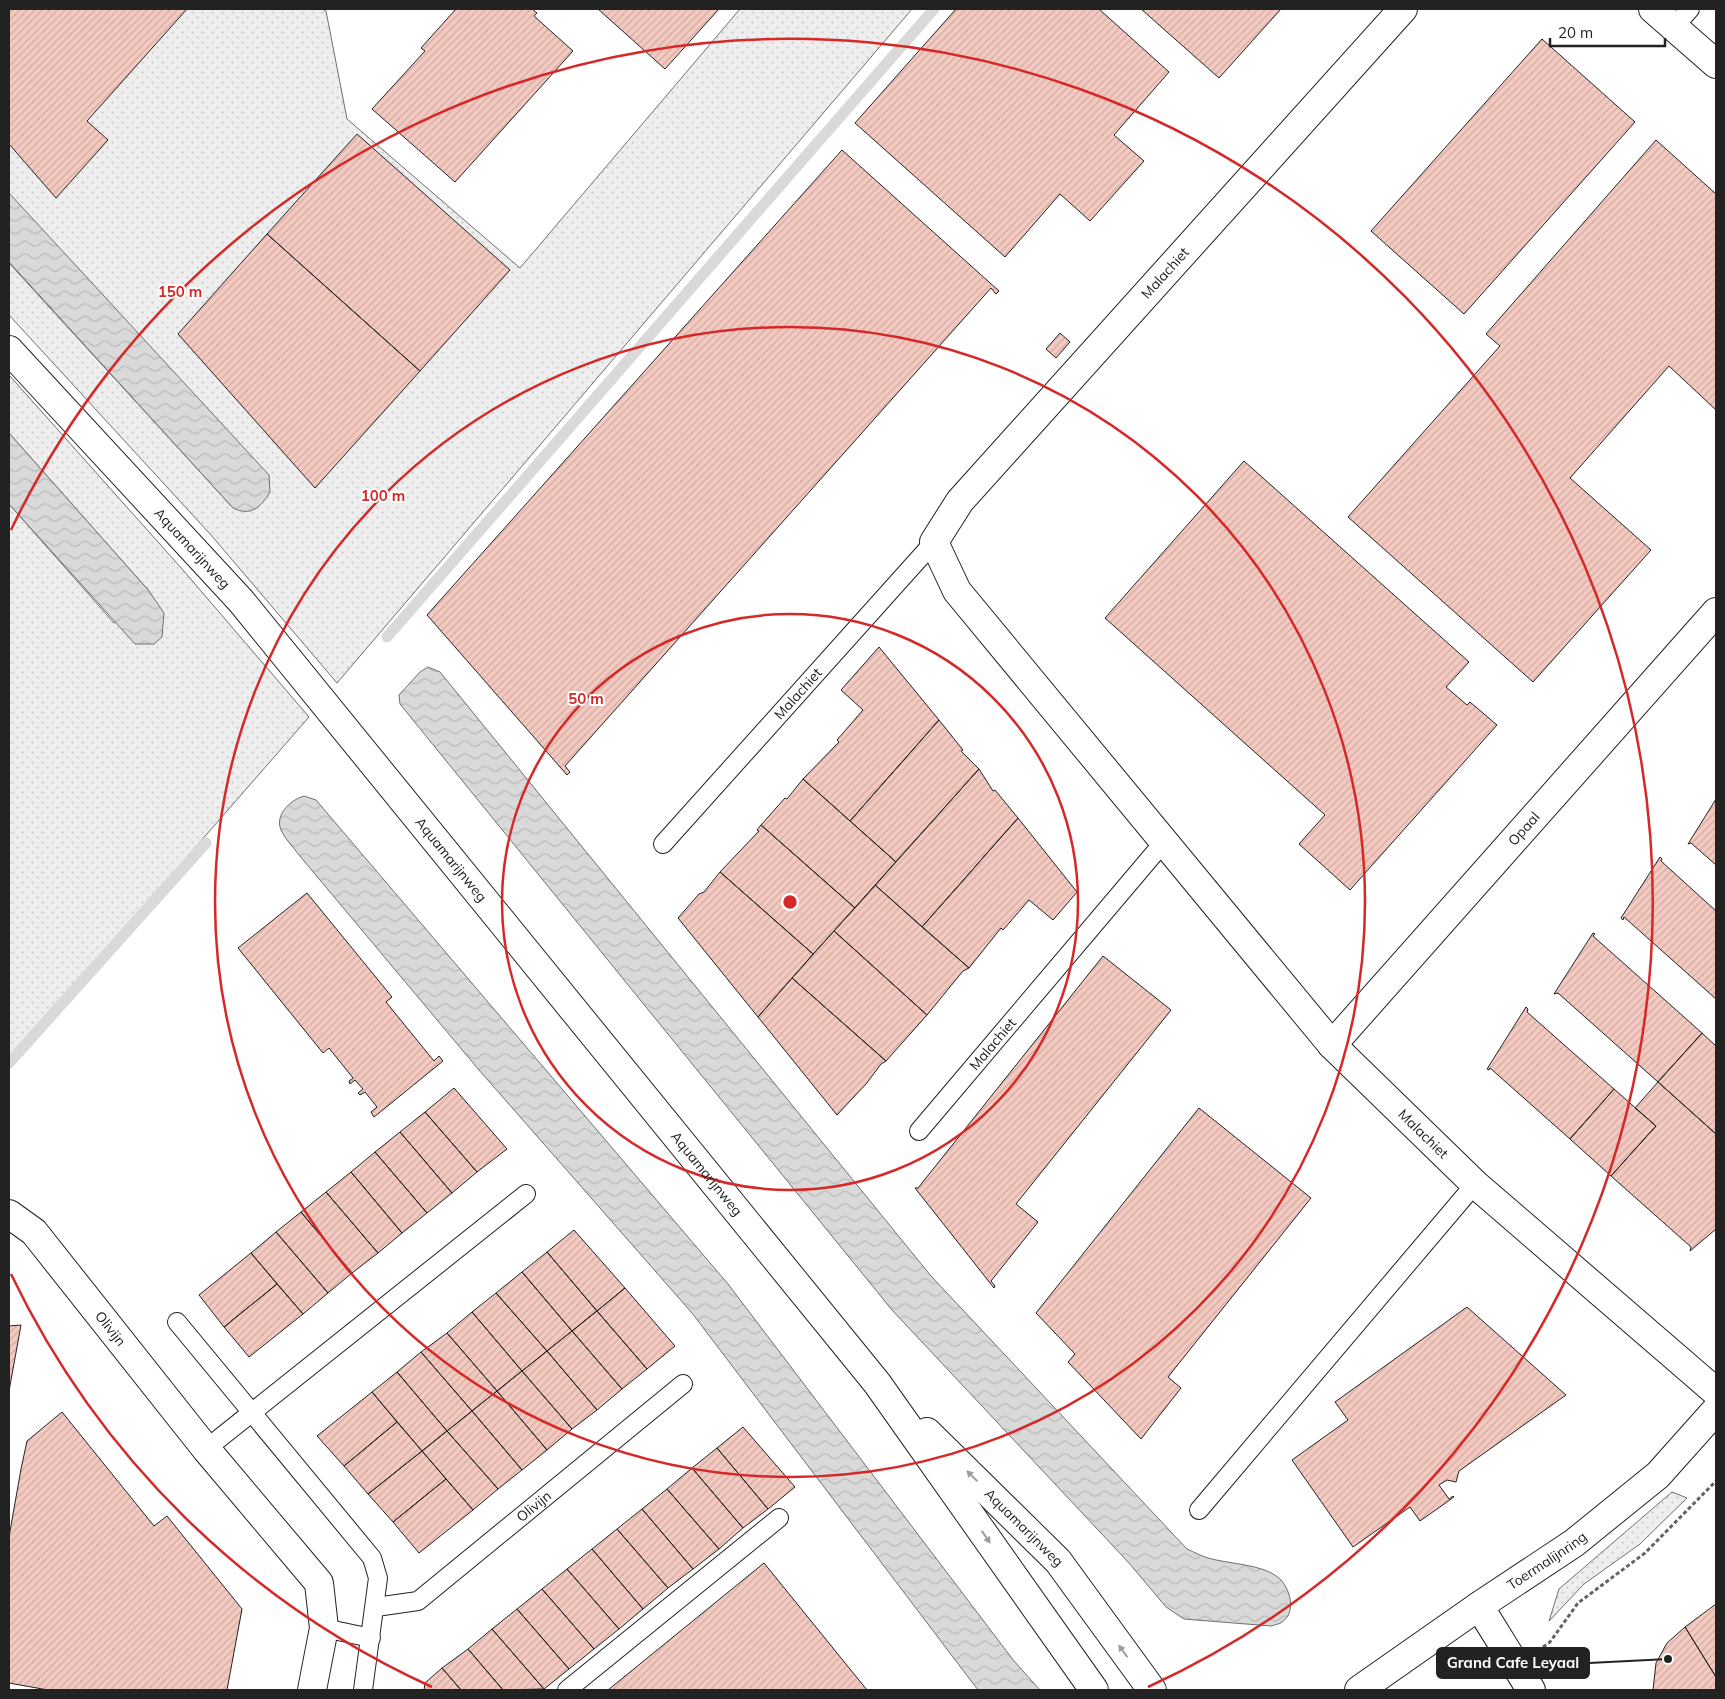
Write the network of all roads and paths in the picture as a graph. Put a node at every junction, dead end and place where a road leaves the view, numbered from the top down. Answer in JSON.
{"nodes":[{"id":1,"x":1403,"y":9,"type":"edge"},
{"id":2,"x":1653,"y":9,"type":"edge"},
{"id":3,"x":1682,"y":18,"type":"edge"},
{"id":4,"x":1716,"y":64,"type":"edge"},
{"id":5,"x":9,"y":350,"type":"edge"},
{"id":6,"x":934,"y":542,"type":"junction"},
{"id":7,"x":1716,"y":612,"type":"edge"},
{"id":8,"x":1163,"y":843,"type":"junction"},
{"id":9,"x":663,"y":844,"type":"dead end"},
{"id":10,"x":1332,"y":1045,"type":"junction"},
{"id":11,"x":919,"y":1131,"type":"dead end"},
{"id":12,"x":1475,"y":1184,"type":"junction"},
{"id":13,"x":526,"y":1194,"type":"dead end"},
{"id":14,"x":9,"y":1214,"type":"edge"},
{"id":15,"x":176,"y":1322,"type":"dead end"},
{"id":16,"x":877,"y":1383,"type":"junction"},
{"id":17,"x":683,"y":1384,"type":"dead end"},
{"id":18,"x":1716,"y":1392,"type":"edge"},
{"id":19,"x":1716,"y":1410,"type":"edge"},
{"id":20,"x":252,"y":1413,"type":"junction"},
{"id":21,"x":206,"y":1449,"type":"junction"},
{"id":22,"x":1716,"y":1481,"type":"edge"},
{"id":23,"x":1199,"y":1510,"type":"dead end"},
{"id":24,"x":779,"y":1518,"type":"dead end"},
{"id":25,"x":1479,"y":1606,"type":"junction"},
{"id":26,"x":376,"y":1607,"type":"junction"},
{"id":27,"x":324,"y":1628,"type":"junction"},
{"id":28,"x":371,"y":1638,"type":"junction"},
{"id":29,"x":1524,"y":1679,"type":"edge"},
{"id":30,"x":312,"y":1690,"type":"edge"},
{"id":31,"x":363,"y":1690,"type":"edge"},
{"id":32,"x":567,"y":1690,"type":"edge"},
{"id":33,"x":1094,"y":1690,"type":"edge"},
{"id":34,"x":1152,"y":1690,"type":"edge"},
{"id":35,"x":1359,"y":1690,"type":"edge"}],
"edges":[{"from":1,"to":6,"type":"street","name":"Malachiet"},
{"from":2,"to":3,"type":"street"},
{"from":3,"to":4,"type":"street"},
{"from":5,"to":16,"type":"street","name":"Aquamarijnweg"},
{"from":6,"to":8,"type":"street","name":"Malachiet"},
{"from":6,"to":9,"type":"lane","name":"Malachiet"},
{"from":7,"to":10,"type":"street","name":"Opaal"},
{"from":8,"to":10,"type":"street","name":"Malachiet"},
{"from":8,"to":11,"type":"lane","name":"Malachiet"},
{"from":10,"to":12,"type":"street","name":"Malachiet"},
{"from":12,"to":18,"type":"street","name":"Malachiet"},
{"from":12,"to":23,"type":"lane"},
{"from":13,"to":20,"type":"lane"},
{"from":14,"to":21,"type":"street","name":"Olivijn"},
{"from":15,"to":20,"type":"lane"},
{"from":16,"to":33,"type":"street","name":"Aquamarijnweg","one_way":true},
{"from":34,"to":16,"type":"street","name":"Aquamarijnweg","one_way":true},
{"from":17,"to":26,"type":"lane","name":"Olivijn"},
{"from":19,"to":25,"type":"street","name":"Toermalijnring"},
{"from":20,"to":21,"type":"lane"},
{"from":20,"to":26,"type":"lane"},
{"from":21,"to":27,"type":"street","name":"Olivijn"},
{"from":22,"to":29,"type":"path"},
{"from":24,"to":32,"type":"lane"},
{"from":25,"to":29,"type":"street"},
{"from":25,"to":35,"type":"street","name":"Toermalijnring"},
{"from":26,"to":28,"type":"lane"},
{"from":27,"to":28,"type":"lane"},
{"from":27,"to":30,"type":"street","name":"Olivijn"},
{"from":28,"to":31,"type":"lane"}]}
